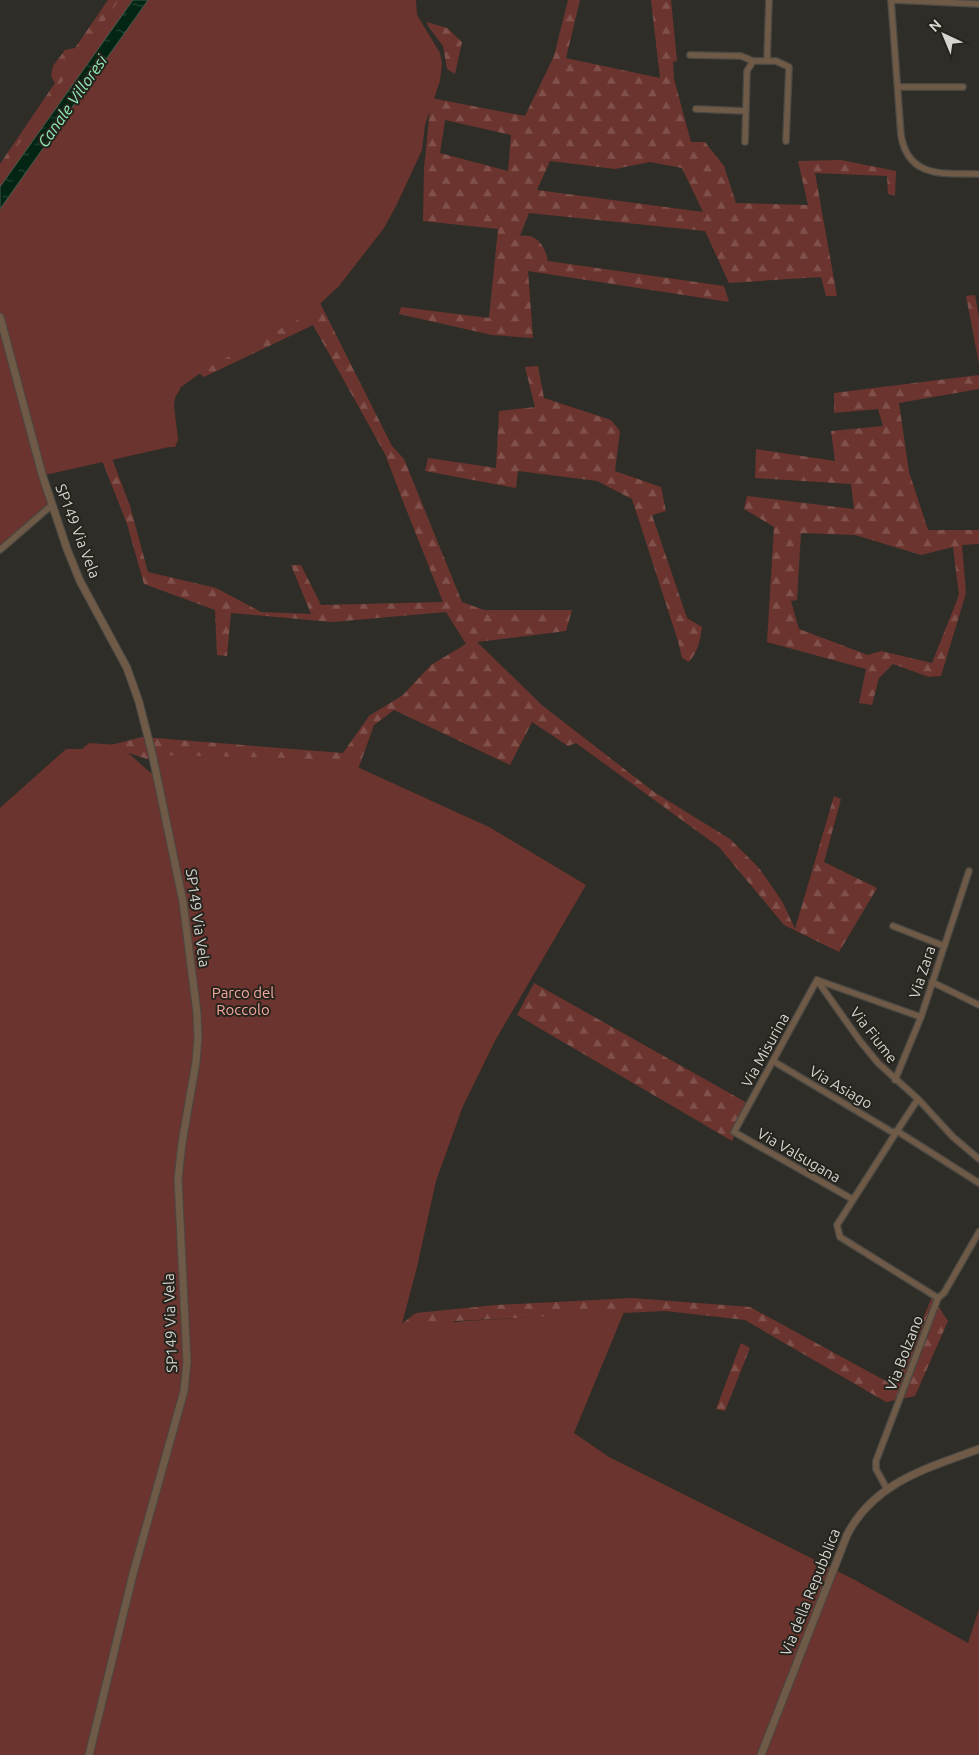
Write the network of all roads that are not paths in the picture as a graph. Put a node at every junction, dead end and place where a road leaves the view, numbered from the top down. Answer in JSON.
{"nodes":[{"id":1,"x":769,"y":0,"type":"edge"},
{"id":2,"x":892,"y":0,"type":"edge"},
{"id":3,"x":979,"y":4,"type":"edge"},
{"id":4,"x":690,"y":55,"type":"dead end"},
{"id":5,"x":753,"y":61,"type":"junction"},
{"id":6,"x":767,"y":61,"type":"junction"},
{"id":7,"x":898,"y":87,"type":"junction"},
{"id":8,"x":963,"y":87,"type":"dead end"},
{"id":9,"x":696,"y":109,"type":"dead end"},
{"id":10,"x":746,"y":111,"type":"junction"},
{"id":11,"x":786,"y":141,"type":"dead end"},
{"id":12,"x":745,"y":142,"type":"dead end"},
{"id":13,"x":979,"y":174,"type":"edge"},
{"id":14,"x":0,"y":318,"type":"edge"},
{"id":15,"x":52,"y":506,"type":"junction"},
{"id":16,"x":0,"y":550,"type":"edge"},
{"id":17,"x":969,"y":871,"type":"dead end"},
{"id":18,"x":893,"y":926,"type":"dead end"},
{"id":19,"x":944,"y":946,"type":"junction"},
{"id":20,"x":818,"y":980,"type":"junction"},
{"id":21,"x":932,"y":982,"type":"junction"},
{"id":22,"x":979,"y":1005,"type":"edge"},
{"id":23,"x":921,"y":1017,"type":"junction"},
{"id":24,"x":772,"y":1061,"type":"junction"},
{"id":25,"x":895,"y":1080,"type":"junction"},
{"id":26,"x":918,"y":1099,"type":"junction"},
{"id":27,"x":896,"y":1131,"type":"junction"},
{"id":28,"x":734,"y":1132,"type":"joint"},
{"id":29,"x":979,"y":1159,"type":"edge"},
{"id":30,"x":979,"y":1183,"type":"edge"},
{"id":31,"x":852,"y":1200,"type":"junction"},
{"id":32,"x":979,"y":1232,"type":"edge"},
{"id":33,"x":938,"y":1298,"type":"junction"},
{"id":34,"x":979,"y":1449,"type":"edge"},
{"id":35,"x":887,"y":1489,"type":"junction"},
{"id":36,"x":89,"y":1755,"type":"edge"},
{"id":37,"x":760,"y":1755,"type":"edge"}],
"edges":[{"from":1,"to":6,"type":"street"},
{"from":2,"to":3,"type":"street"},
{"from":2,"to":7,"type":"street"},
{"from":4,"to":5,"type":"street"},
{"from":5,"to":6,"type":"street"},
{"from":5,"to":10,"type":"street"},
{"from":6,"to":11,"type":"street"},
{"from":7,"to":8,"type":"street"},
{"from":7,"to":13,"type":"street"},
{"from":9,"to":10,"type":"street"},
{"from":10,"to":12,"type":"street"},
{"from":14,"to":15,"type":"street","name":"SP149 Via Vela"},
{"from":15,"to":16,"type":"street"},
{"from":15,"to":36,"type":"street","name":"SP149 Via Vela"},
{"from":17,"to":19,"type":"street","name":"Via Zara"},
{"from":18,"to":19,"type":"street"},
{"from":19,"to":21,"type":"street","name":"Via Zara"},
{"from":20,"to":23,"type":"street"},
{"from":20,"to":24,"type":"street","name":"Via Misurina"},
{"from":20,"to":25,"type":"street","name":"Via Fiume"},
{"from":21,"to":22,"type":"street"},
{"from":21,"to":23,"type":"street","name":"Via Zara"},
{"from":23,"to":25,"type":"street","name":"Via Zara"},
{"from":24,"to":27,"type":"street","name":"Via Asiago"},
{"from":24,"to":28,"type":"street","name":"Via Misurina"},
{"from":25,"to":26,"type":"street","name":"Via Fiume"},
{"from":26,"to":27,"type":"street"},
{"from":26,"to":29,"type":"street","name":"Via Fiume"},
{"from":27,"to":30,"type":"street","name":"Via Asiago"},
{"from":27,"to":31,"type":"street"},
{"from":28,"to":31,"type":"street","name":"Via Valsugana"},
{"from":31,"to":33,"type":"street"},
{"from":32,"to":33,"type":"street","name":"Via Bolzano"},
{"from":33,"to":35,"type":"street","name":"Via Bolzano"},
{"from":34,"to":35,"type":"street","name":"Via della Repubblica"},
{"from":35,"to":37,"type":"street","name":"Via della Repubblica"}]}
